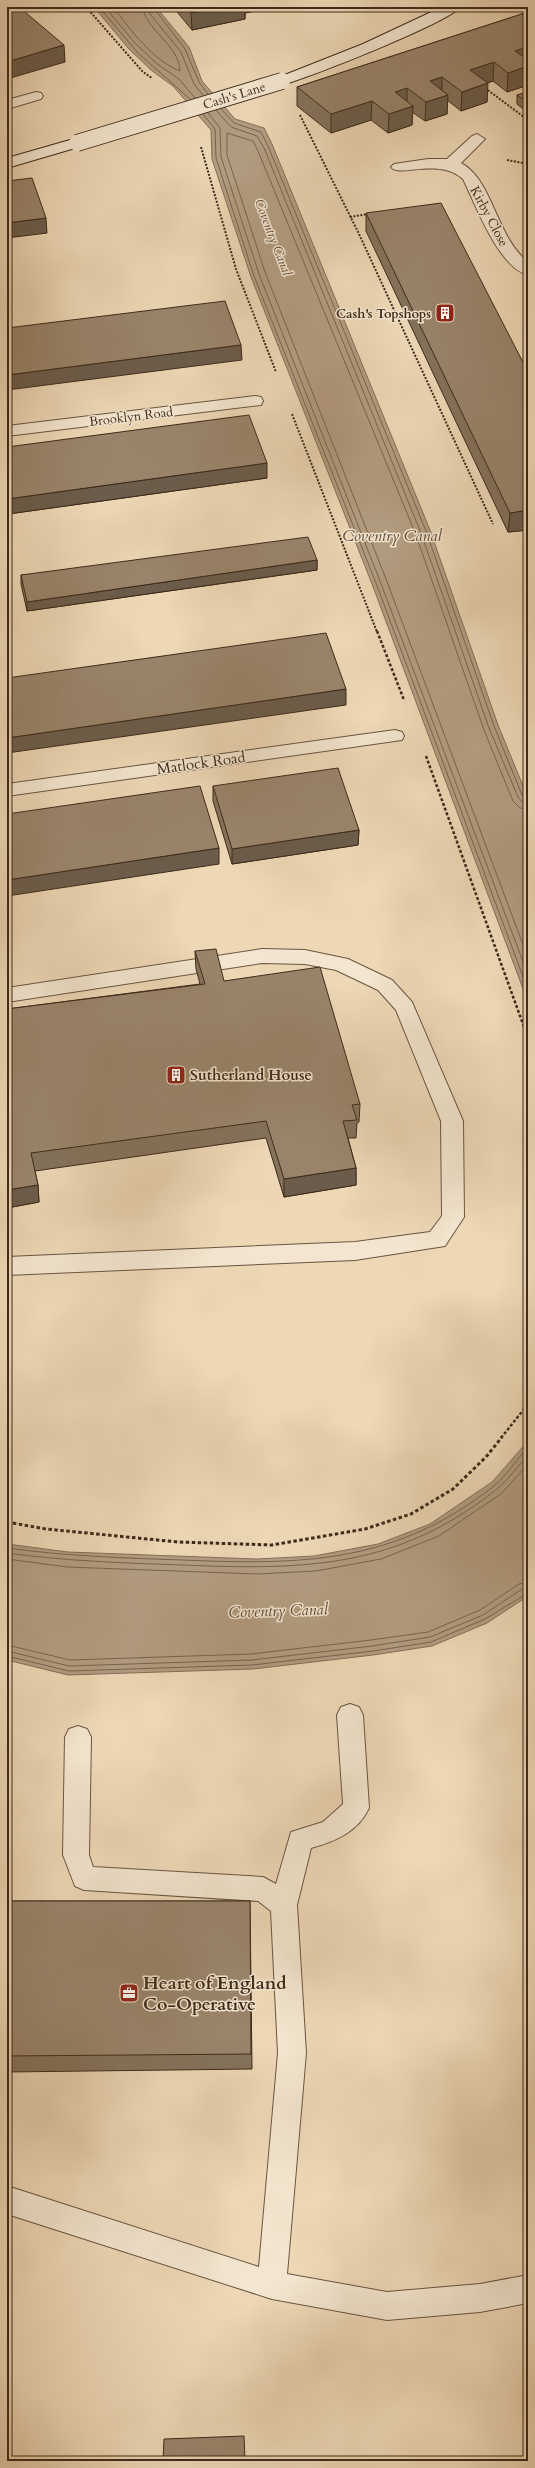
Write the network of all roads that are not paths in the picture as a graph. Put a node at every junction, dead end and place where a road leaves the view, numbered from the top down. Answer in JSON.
{"nodes":[{"id":1,"x":453,"y":7,"type":"edge"},
{"id":2,"x":36,"y":96,"type":"dead end"},
{"id":3,"x":7,"y":105,"type":"edge"},
{"id":4,"x":477,"y":139,"type":"dead end"},
{"id":5,"x":7,"y":163,"type":"edge"},
{"id":6,"x":451,"y":164,"type":"junction"},
{"id":7,"x":399,"y":167,"type":"dead end"},
{"id":8,"x":528,"y":270,"type":"edge"},
{"id":9,"x":255,"y":401,"type":"dead end"},
{"id":10,"x":7,"y":431,"type":"edge"},
{"id":11,"x":395,"y":736,"type":"dead end"},
{"id":12,"x":7,"y":790,"type":"edge"},
{"id":13,"x":7,"y":994,"type":"edge"},
{"id":14,"x":7,"y":1266,"type":"edge"},
{"id":15,"x":350,"y":1715,"type":"dead end"},
{"id":16,"x":78,"y":1737,"type":"dead end"},
{"id":17,"x":284,"y":1905,"type":"junction"},
{"id":18,"x":7,"y":2200,"type":"edge"},
{"id":19,"x":272,"y":2285,"type":"junction"},
{"id":20,"x":528,"y":2289,"type":"edge"}],
"edges":[{"from":1,"to":5,"type":"street","name":"Cash's Lane","bridge":true},
{"from":2,"to":3,"type":"street"},
{"from":4,"to":6,"type":"street"},
{"from":6,"to":7,"type":"street","name":"Kirby Close"},
{"from":6,"to":8,"type":"street","name":"Kirby Close"},
{"from":9,"to":10,"type":"street","name":"Brooklyn Road"},
{"from":11,"to":12,"type":"street","name":"Matlock Road"},
{"from":13,"to":14,"type":"street"},
{"from":15,"to":17,"type":"street"},
{"from":16,"to":17,"type":"street"},
{"from":17,"to":19,"type":"street"},
{"from":18,"to":19,"type":"street"},
{"from":19,"to":20,"type":"street"}]}
